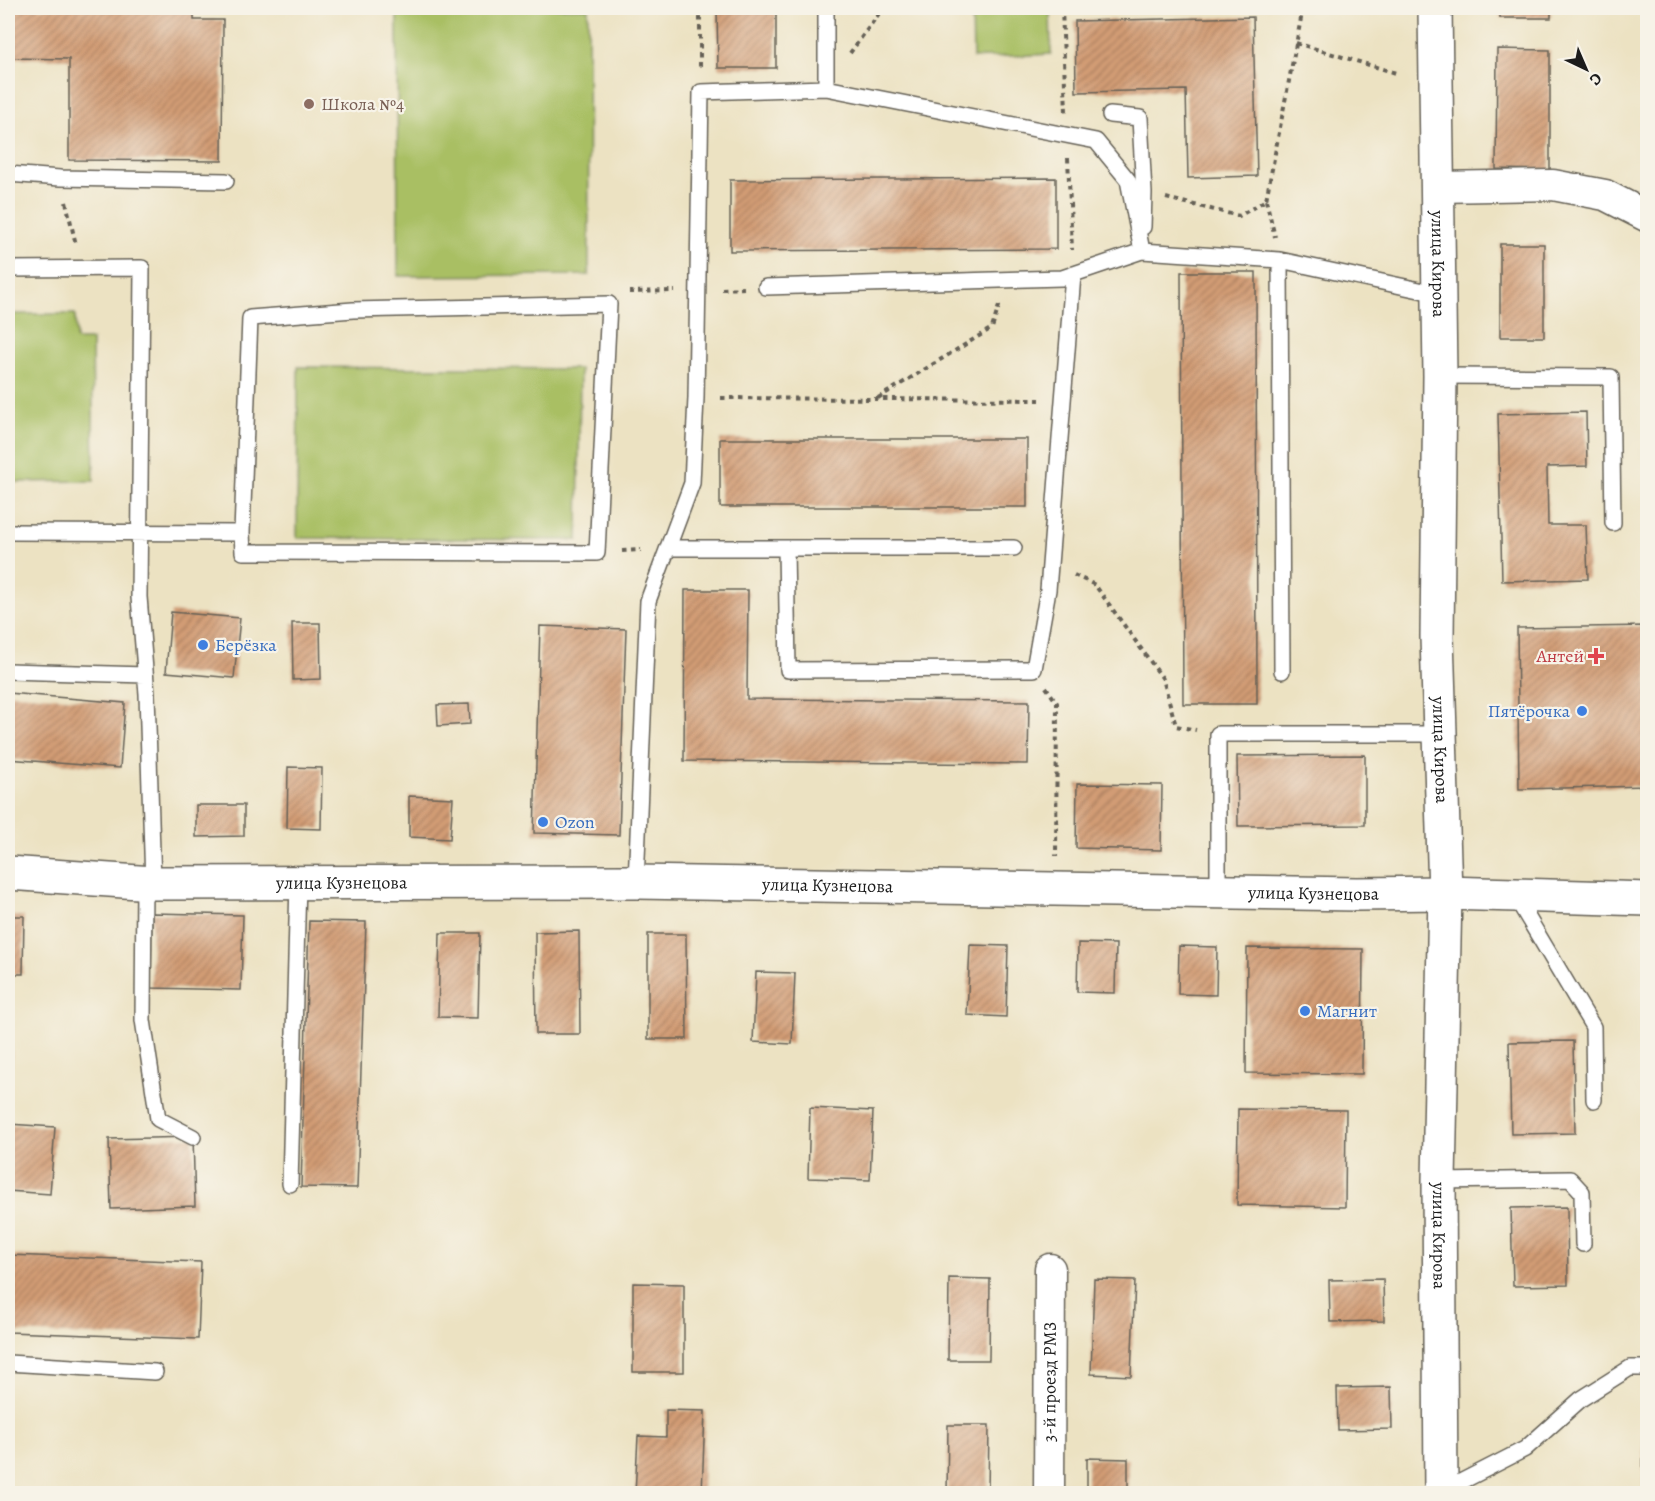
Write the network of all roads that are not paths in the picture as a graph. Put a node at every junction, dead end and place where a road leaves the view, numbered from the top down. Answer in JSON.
{"nodes":[{"id":1,"x":826,"y":8,"type":"edge"},
{"id":2,"x":1435,"y":8,"type":"edge"},
{"id":3,"x":826,"y":88,"type":"junction"},
{"id":4,"x":1110,"y":115,"type":"dead end"},
{"id":5,"x":8,"y":174,"type":"edge"},
{"id":6,"x":226,"y":181,"type":"dead end"},
{"id":7,"x":1438,"y":186,"type":"junction"},
{"id":8,"x":1647,"y":217,"type":"edge"},
{"id":9,"x":1142,"y":251,"type":"junction"},
{"id":10,"x":1280,"y":260,"type":"junction"},
{"id":11,"x":8,"y":269,"type":"edge"},
{"id":12,"x":1073,"y":275,"type":"junction"},
{"id":13,"x":766,"y":287,"type":"road end"},
{"id":14,"x":1438,"y":294,"type":"junction"},
{"id":15,"x":1440,"y":376,"type":"junction"},
{"id":16,"x":1613,"y":523,"type":"dead end"},
{"id":17,"x":8,"y":532,"type":"edge"},
{"id":18,"x":242,"y":533,"type":"junction"},
{"id":19,"x":139,"y":534,"type":"junction"},
{"id":20,"x":668,"y":548,"type":"junction"},
{"id":21,"x":786,"y":548,"type":"junction"},
{"id":22,"x":1014,"y":548,"type":"dead end"},
{"id":23,"x":8,"y":671,"type":"edge"},
{"id":24,"x":1282,"y":671,"type":"dead end"},
{"id":25,"x":146,"y":675,"type":"junction"},
{"id":26,"x":1441,"y":734,"type":"junction"},
{"id":27,"x":8,"y":873,"type":"edge"},
{"id":28,"x":148,"y":882,"type":"junction"},
{"id":29,"x":636,"y":882,"type":"junction"},
{"id":30,"x":298,"y":883,"type":"junction"},
{"id":31,"x":1218,"y":891,"type":"junction"},
{"id":32,"x":1445,"y":893,"type":"junction"},
{"id":33,"x":1515,"y":896,"type":"junction"},
{"id":34,"x":1647,"y":899,"type":"edge"},
{"id":35,"x":1594,"y":1100,"type":"dead end"},
{"id":36,"x":193,"y":1137,"type":"dead end"},
{"id":37,"x":1439,"y":1181,"type":"junction"},
{"id":38,"x":290,"y":1184,"type":"dead end"},
{"id":39,"x":1583,"y":1244,"type":"dead end"},
{"id":40,"x":1050,"y":1269,"type":"dead end"},
{"id":41,"x":8,"y":1363,"type":"edge"},
{"id":42,"x":1647,"y":1368,"type":"edge"},
{"id":43,"x":155,"y":1372,"type":"dead end"},
{"id":44,"x":1441,"y":1493,"type":"edge"},
{"id":45,"x":1048,"y":1494,"type":"edge"}],
"edges":[{"from":1,"to":3,"type":"lane"},
{"from":2,"to":7,"type":"main road","name":"улица Кирова"},
{"from":3,"to":9,"type":"lane"},
{"from":3,"to":20,"type":"lane"},
{"from":4,"to":9,"type":"lane"},
{"from":5,"to":6,"type":"lane"},
{"from":7,"to":8,"type":"street"},
{"from":7,"to":14,"type":"main road","name":"улица Кирова"},
{"from":9,"to":10,"type":"lane"},
{"from":9,"to":12,"type":"lane"},
{"from":10,"to":14,"type":"lane"},
{"from":10,"to":24,"type":"lane"},
{"from":11,"to":19,"type":"lane"},
{"from":12,"to":13,"type":"lane"},
{"from":12,"to":21,"type":"lane"},
{"from":14,"to":15,"type":"main road","name":"улица Кирова"},
{"from":15,"to":16,"type":"lane"},
{"from":15,"to":26,"type":"main road","name":"улица Кирова"},
{"from":17,"to":19,"type":"lane"},
{"from":18,"to":18,"type":"lane"},
{"from":18,"to":19,"type":"lane"},
{"from":19,"to":25,"type":"lane"},
{"from":20,"to":21,"type":"lane"},
{"from":20,"to":29,"type":"lane"},
{"from":21,"to":22,"type":"lane"},
{"from":23,"to":25,"type":"lane"},
{"from":25,"to":28,"type":"lane"},
{"from":26,"to":31,"type":"lane"},
{"from":26,"to":32,"type":"main road","name":"улица Кирова"},
{"from":27,"to":28,"type":"main road","name":"улица Кузнецова"},
{"from":28,"to":30,"type":"main road","name":"улица Кузнецова"},
{"from":28,"to":36,"type":"lane"},
{"from":29,"to":30,"type":"main road","name":"улица Кузнецова"},
{"from":29,"to":31,"type":"main road","name":"улица Кузнецова"},
{"from":30,"to":38,"type":"lane"},
{"from":31,"to":32,"type":"main road","name":"улица Кузнецова"},
{"from":32,"to":33,"type":"main road","name":"улица Кузнецова"},
{"from":32,"to":37,"type":"main road","name":"улица Кирова"},
{"from":33,"to":34,"type":"main road","name":"улица Кузнецова"},
{"from":33,"to":35,"type":"lane"},
{"from":37,"to":39,"type":"lane"},
{"from":37,"to":44,"type":"main road","name":"улица Кирова"},
{"from":40,"to":45,"type":"street","name":"3-й проезд РМЗ"},
{"from":41,"to":43,"type":"lane"},
{"from":42,"to":44,"type":"lane"}]}
